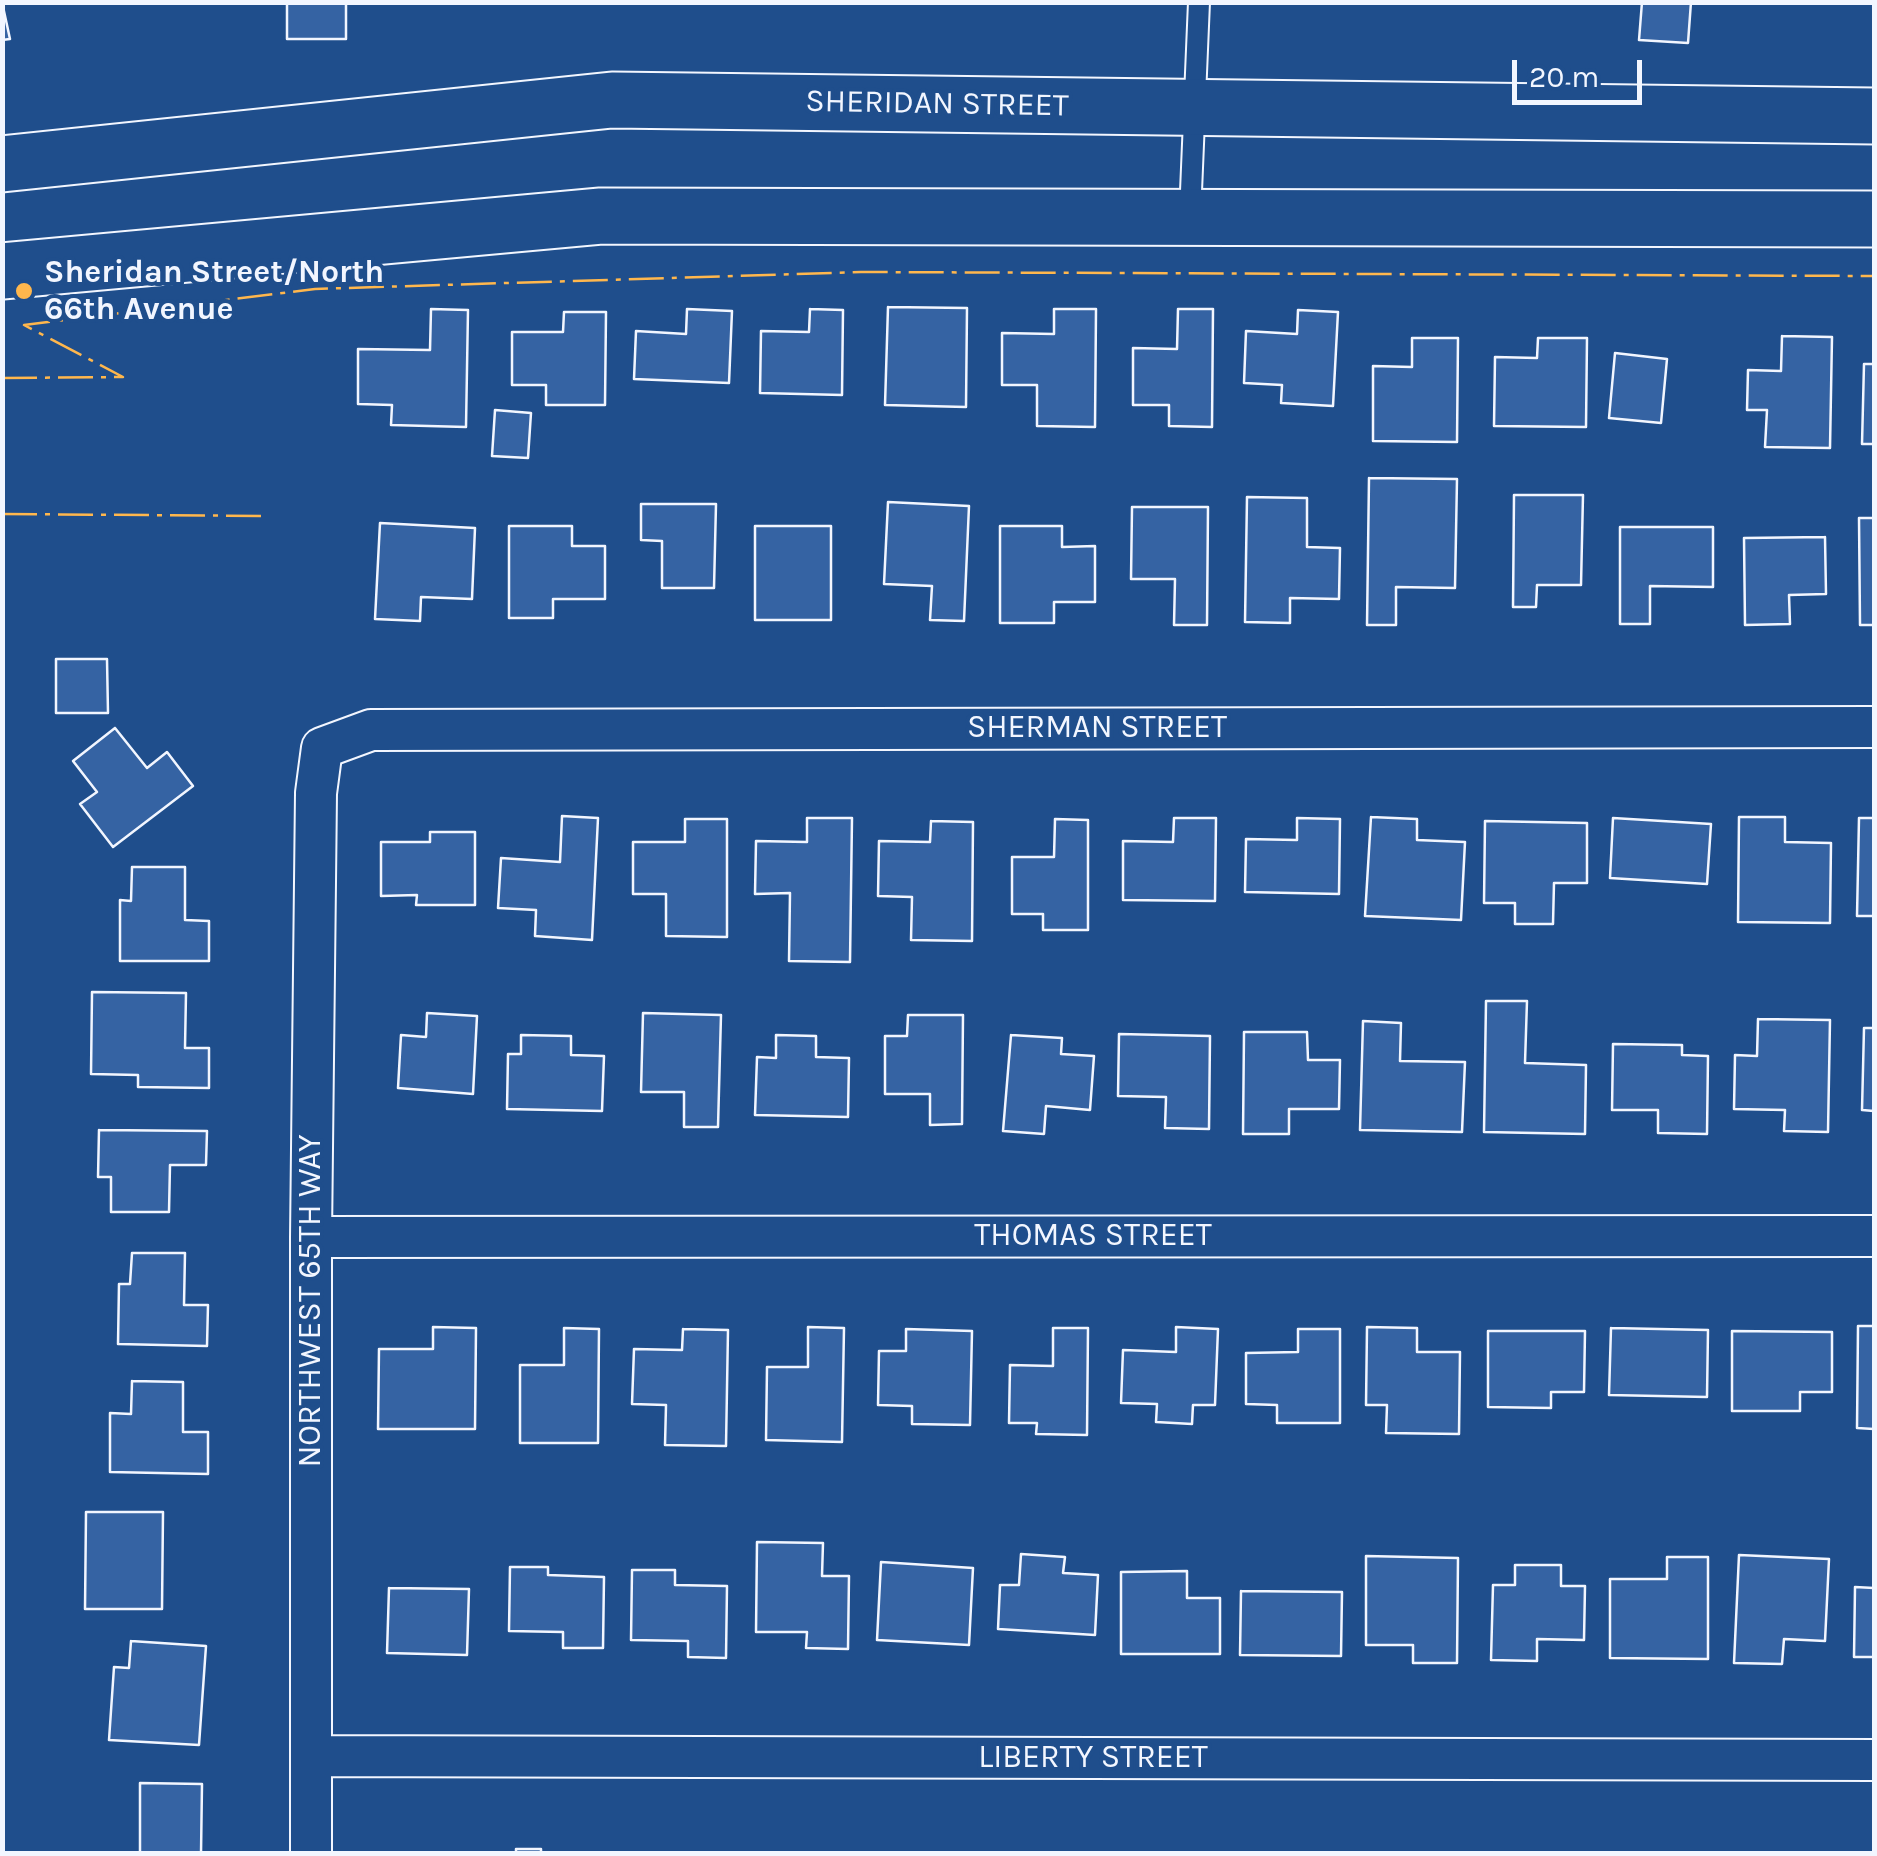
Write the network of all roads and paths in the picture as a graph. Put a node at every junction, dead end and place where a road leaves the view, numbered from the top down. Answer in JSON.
{"nodes":[{"id":1,"x":1199,"y":2,"type":"edge"},
{"id":2,"x":1194,"y":107,"type":"junction"},
{"id":3,"x":1874,"y":116,"type":"edge"},
{"id":4,"x":2,"y":164,"type":"edge"},
{"id":5,"x":1190,"y":218,"type":"junction"},
{"id":6,"x":1874,"y":219,"type":"edge"},
{"id":7,"x":2,"y":271,"type":"edge"},
{"id":8,"x":1874,"y":727,"type":"edge"},
{"id":9,"x":322,"y":748,"type":"joint"},
{"id":10,"x":310,"y":1236,"type":"junction"},
{"id":11,"x":1874,"y":1236,"type":"edge"},
{"id":12,"x":310,"y":1756,"type":"junction"},
{"id":13,"x":1874,"y":1760,"type":"edge"},
{"id":14,"x":310,"y":1854,"type":"edge"}],
"edges":[{"from":1,"to":2,"type":"lane"},
{"from":2,"to":3,"type":"main road","name":"SHERIDAN STREET"},
{"from":2,"to":4,"type":"main road","name":"SHERIDAN STREET"},
{"from":2,"to":5,"type":"lane"},
{"from":5,"to":6,"type":"main road"},
{"from":5,"to":7,"type":"main road"},
{"from":8,"to":9,"type":"street","name":"SHERMAN STREET"},
{"from":9,"to":10,"type":"street","name":"NORTHWEST 65TH WAY"},
{"from":10,"to":11,"type":"street","name":"THOMAS STREET"},
{"from":10,"to":12,"type":"street","name":"NORTHWEST 65TH WAY"},
{"from":12,"to":13,"type":"street","name":"LIBERTY STREET"},
{"from":12,"to":14,"type":"street","name":"NORTHWEST 65TH WAY"}]}
